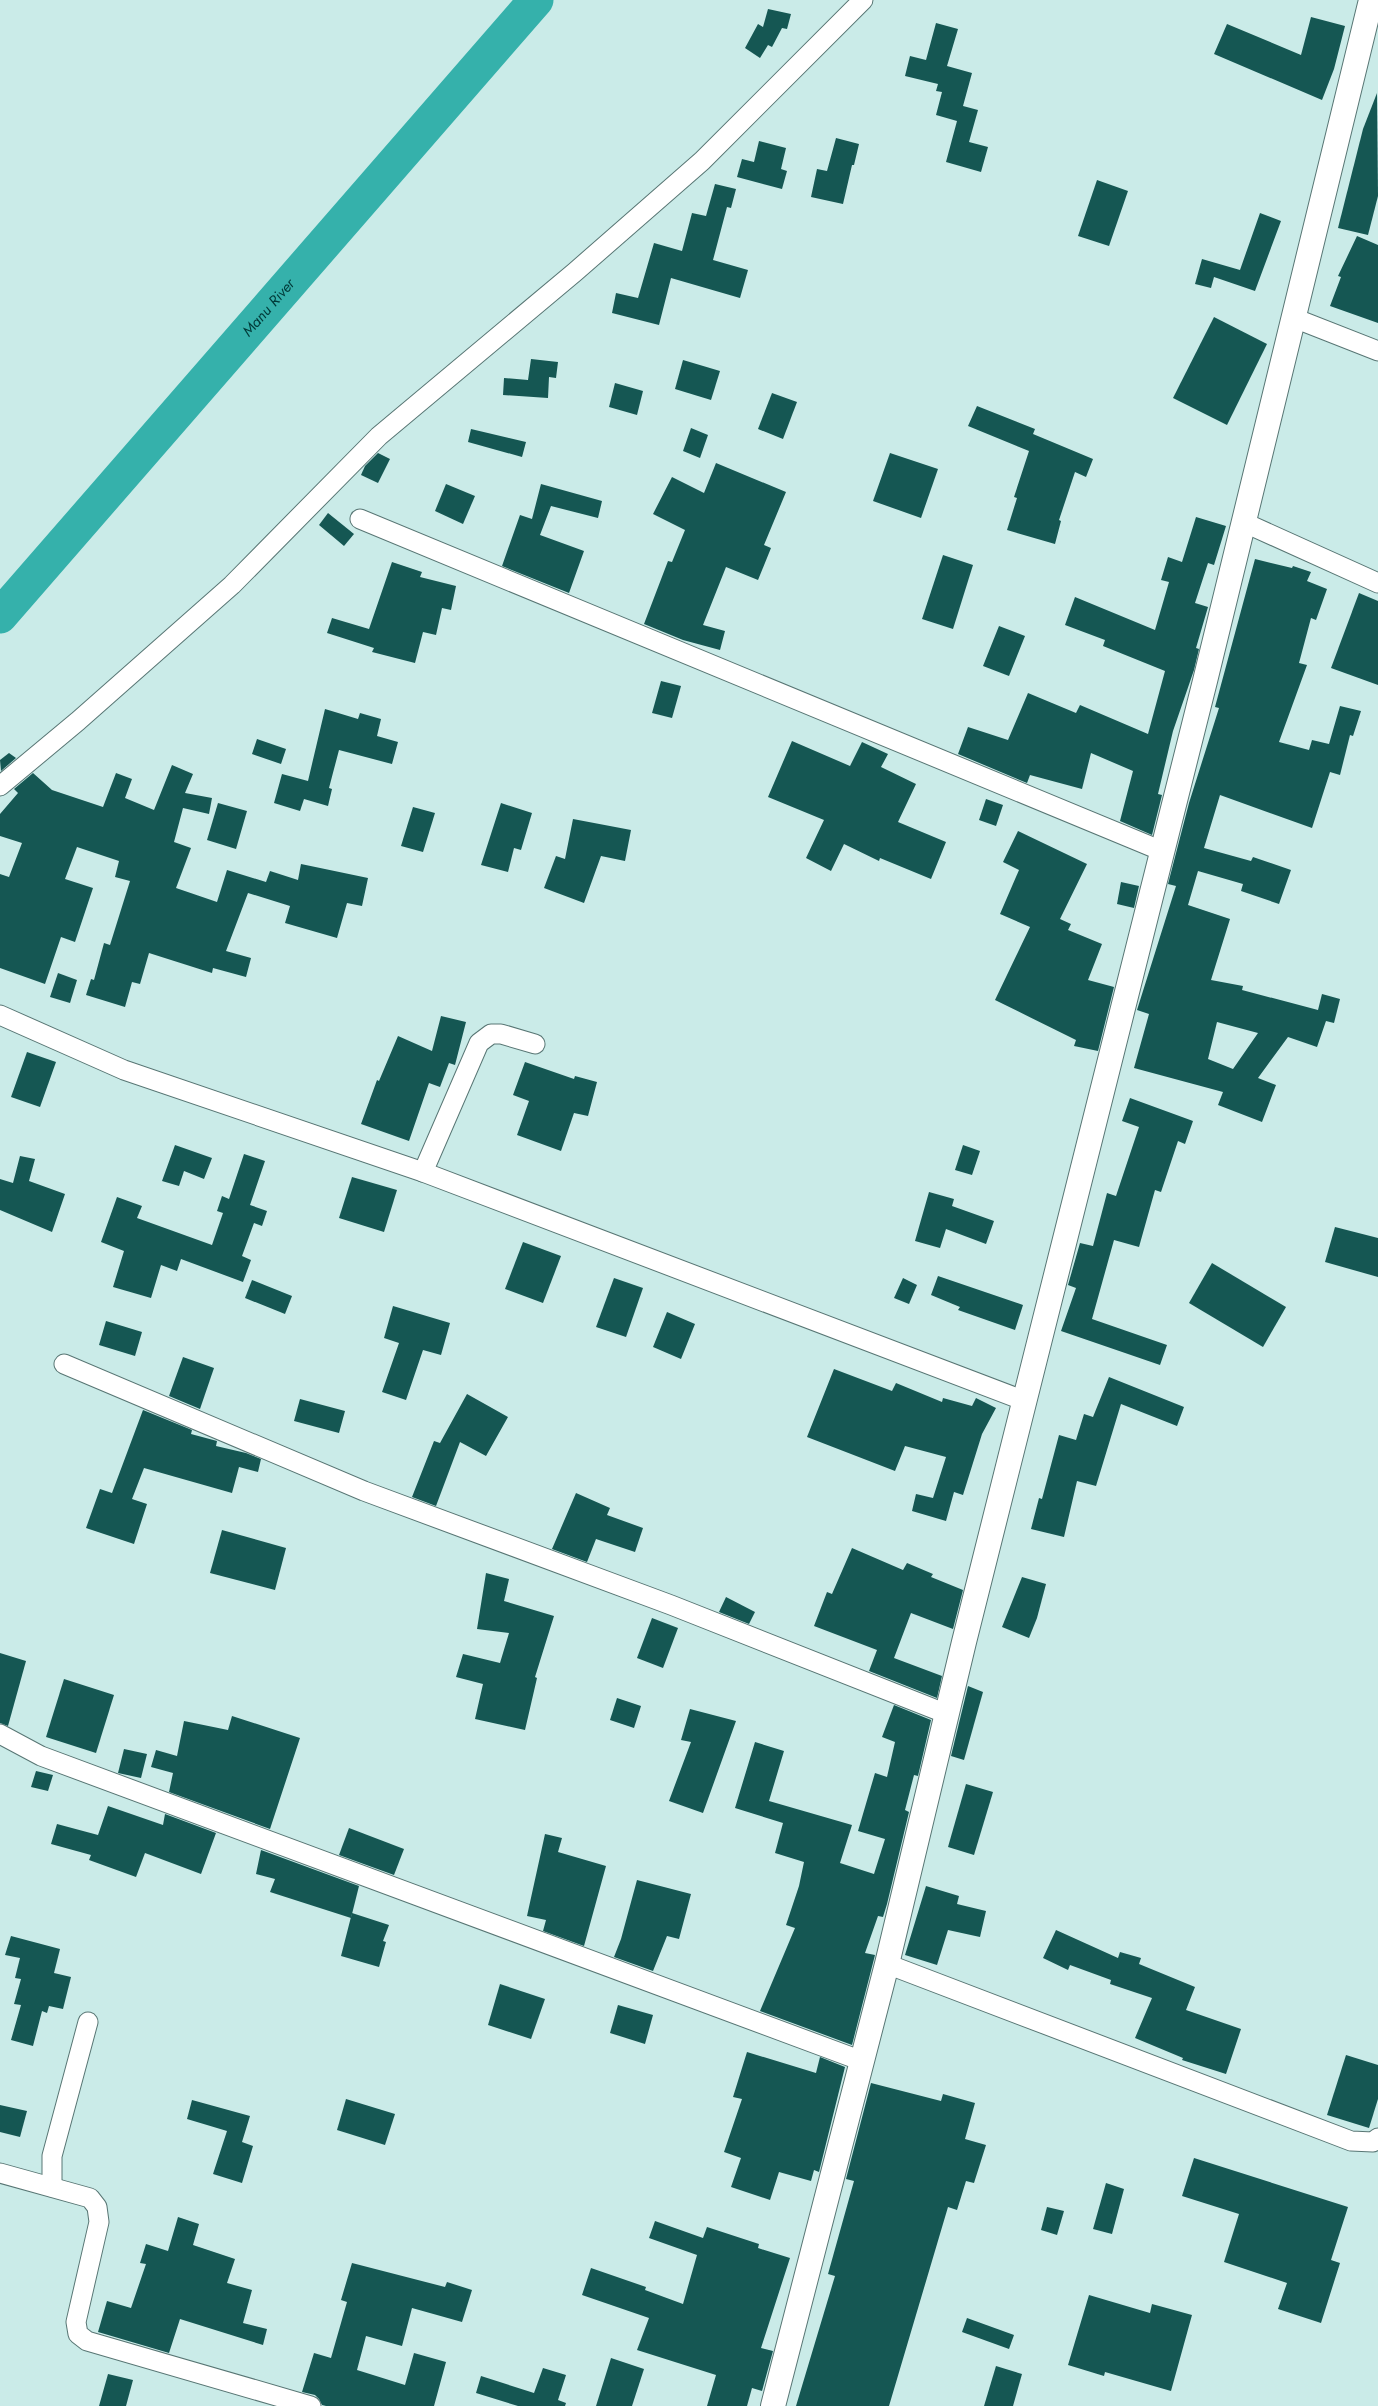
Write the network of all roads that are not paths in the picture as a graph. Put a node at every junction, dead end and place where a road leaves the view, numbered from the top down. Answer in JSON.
{"nodes":[{"id":1,"x":863,"y":0,"type":"edge"},
{"id":2,"x":1371,"y":0,"type":"edge"},
{"id":3,"x":1294,"y":318,"type":"junction"},
{"id":4,"x":1378,"y":351,"type":"edge"},
{"id":5,"x":360,"y":519,"type":"dead end"},
{"id":6,"x":1244,"y":522,"type":"junction"},
{"id":7,"x":1378,"y":583,"type":"edge"},
{"id":8,"x":0,"y":786,"type":"edge"},
{"id":9,"x":1162,"y":851,"type":"junction"},
{"id":10,"x":0,"y":1015,"type":"edge"},
{"id":11,"x":535,"y":1044,"type":"dead end"},
{"id":12,"x":423,"y":1172,"type":"junction"},
{"id":13,"x":64,"y":1364,"type":"dead end"},
{"id":14,"x":1025,"y":1400,"type":"junction"},
{"id":15,"x":947,"y":1714,"type":"junction"},
{"id":16,"x":0,"y":1734,"type":"edge"},
{"id":17,"x":887,"y":1964,"type":"junction"},
{"id":18,"x":88,"y":2022,"type":"dead end"},
{"id":19,"x":862,"y":2061,"type":"junction"},
{"id":20,"x":1378,"y":2138,"type":"edge"},
{"id":21,"x":0,"y":2174,"type":"edge"},
{"id":22,"x":52,"y":2188,"type":"junction"},
{"id":23,"x":311,"y":2406,"type":"edge"},
{"id":24,"x":773,"y":2406,"type":"edge"}],
"edges":[{"from":1,"to":8,"type":"street"},
{"from":2,"to":3,"type":"main road"},
{"from":3,"to":4,"type":"street"},
{"from":3,"to":6,"type":"main road"},
{"from":5,"to":9,"type":"street"},
{"from":6,"to":7,"type":"street"},
{"from":6,"to":9,"type":"main road"},
{"from":9,"to":14,"type":"main road"},
{"from":10,"to":12,"type":"street"},
{"from":11,"to":12,"type":"street"},
{"from":12,"to":14,"type":"street"},
{"from":13,"to":15,"type":"street"},
{"from":14,"to":15,"type":"main road"},
{"from":15,"to":17,"type":"main road"},
{"from":16,"to":19,"type":"street"},
{"from":17,"to":19,"type":"main road"},
{"from":17,"to":20,"type":"street"},
{"from":18,"to":22,"type":"street"},
{"from":19,"to":24,"type":"main road"},
{"from":21,"to":22,"type":"street"},
{"from":22,"to":23,"type":"street"}]}
